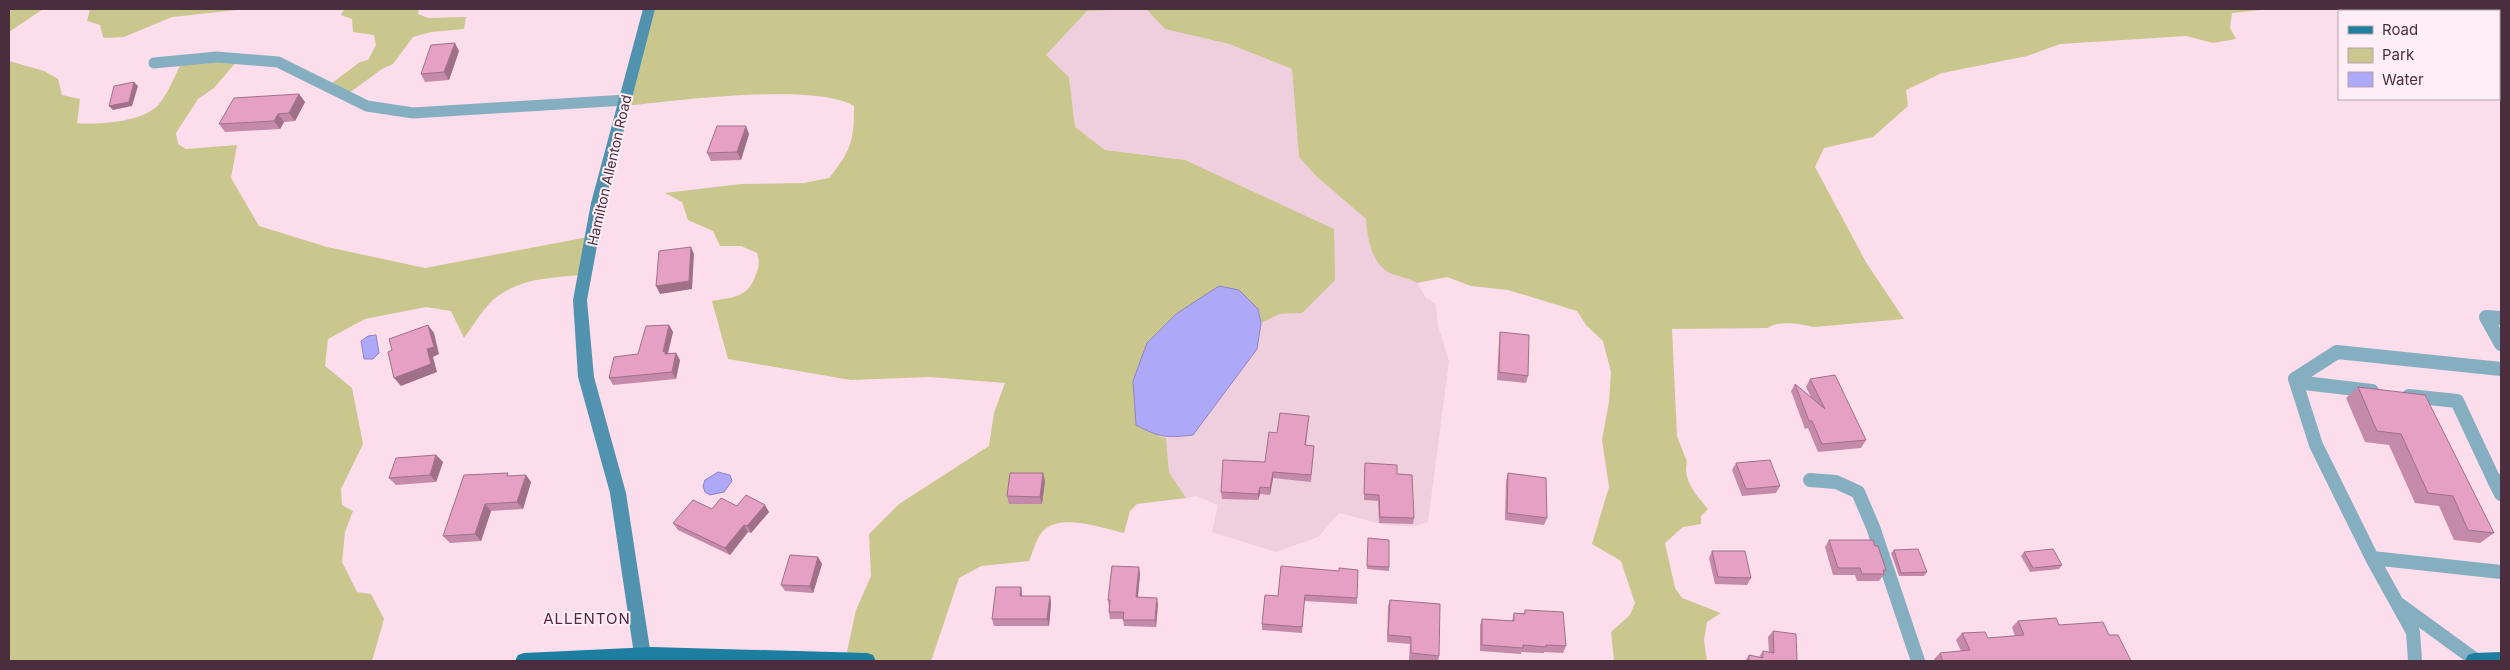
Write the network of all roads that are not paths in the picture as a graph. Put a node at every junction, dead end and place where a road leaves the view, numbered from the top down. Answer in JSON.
{"nodes":[{"id":1,"x":649,"y":9,"type":"edge"},
{"id":2,"x":154,"y":63,"type":"dead end"},
{"id":3,"x":626,"y":100,"type":"junction"},
{"id":4,"x":2501,"y":318,"type":"edge"},
{"id":5,"x":2501,"y":344,"type":"edge"},
{"id":6,"x":2501,"y":369,"type":"edge"},
{"id":7,"x":2296,"y":382,"type":"junction"},
{"id":8,"x":2381,"y":392,"type":"edge"},
{"id":9,"x":2400,"y":395,"type":"edge"},
{"id":10,"x":1810,"y":480,"type":"dead end"},
{"id":11,"x":2498,"y":480,"type":"edge"},
{"id":12,"x":2501,"y":494,"type":"edge"},
{"id":13,"x":2372,"y":558,"type":"junction"},
{"id":14,"x":2501,"y":572,"type":"edge"},
{"id":15,"x":2398,"y":603,"type":"junction"},
{"id":16,"x":642,"y":656,"type":"junction"},
{"id":17,"x":2501,"y":660,"type":"edge"},
{"id":18,"x":524,"y":661,"type":"edge"},
{"id":19,"x":866,"y":661,"type":"edge"},
{"id":20,"x":1918,"y":661,"type":"edge"},
{"id":21,"x":2415,"y":661,"type":"edge"},
{"id":22,"x":2475,"y":661,"type":"edge"}],
"edges":[{"from":1,"to":3,"type":"street","name":"Hamilton Allenton Road"},
{"from":2,"to":3,"type":"lane"},
{"from":3,"to":16,"type":"street","name":"Hamilton Allenton Road"},
{"from":4,"to":5,"type":"lane"},
{"from":6,"to":7,"type":"lane"},
{"from":7,"to":8,"type":"lane"},
{"from":7,"to":13,"type":"lane"},
{"from":9,"to":11,"type":"lane"},
{"from":10,"to":20,"type":"lane"},
{"from":11,"to":12,"type":"lane"},
{"from":13,"to":14,"type":"lane"},
{"from":13,"to":15,"type":"lane"},
{"from":15,"to":21,"type":"lane"},
{"from":15,"to":22,"type":"lane"},
{"from":16,"to":18,"type":"main road"},
{"from":16,"to":19,"type":"main road"},
{"from":17,"to":22,"type":"main road"}]}
